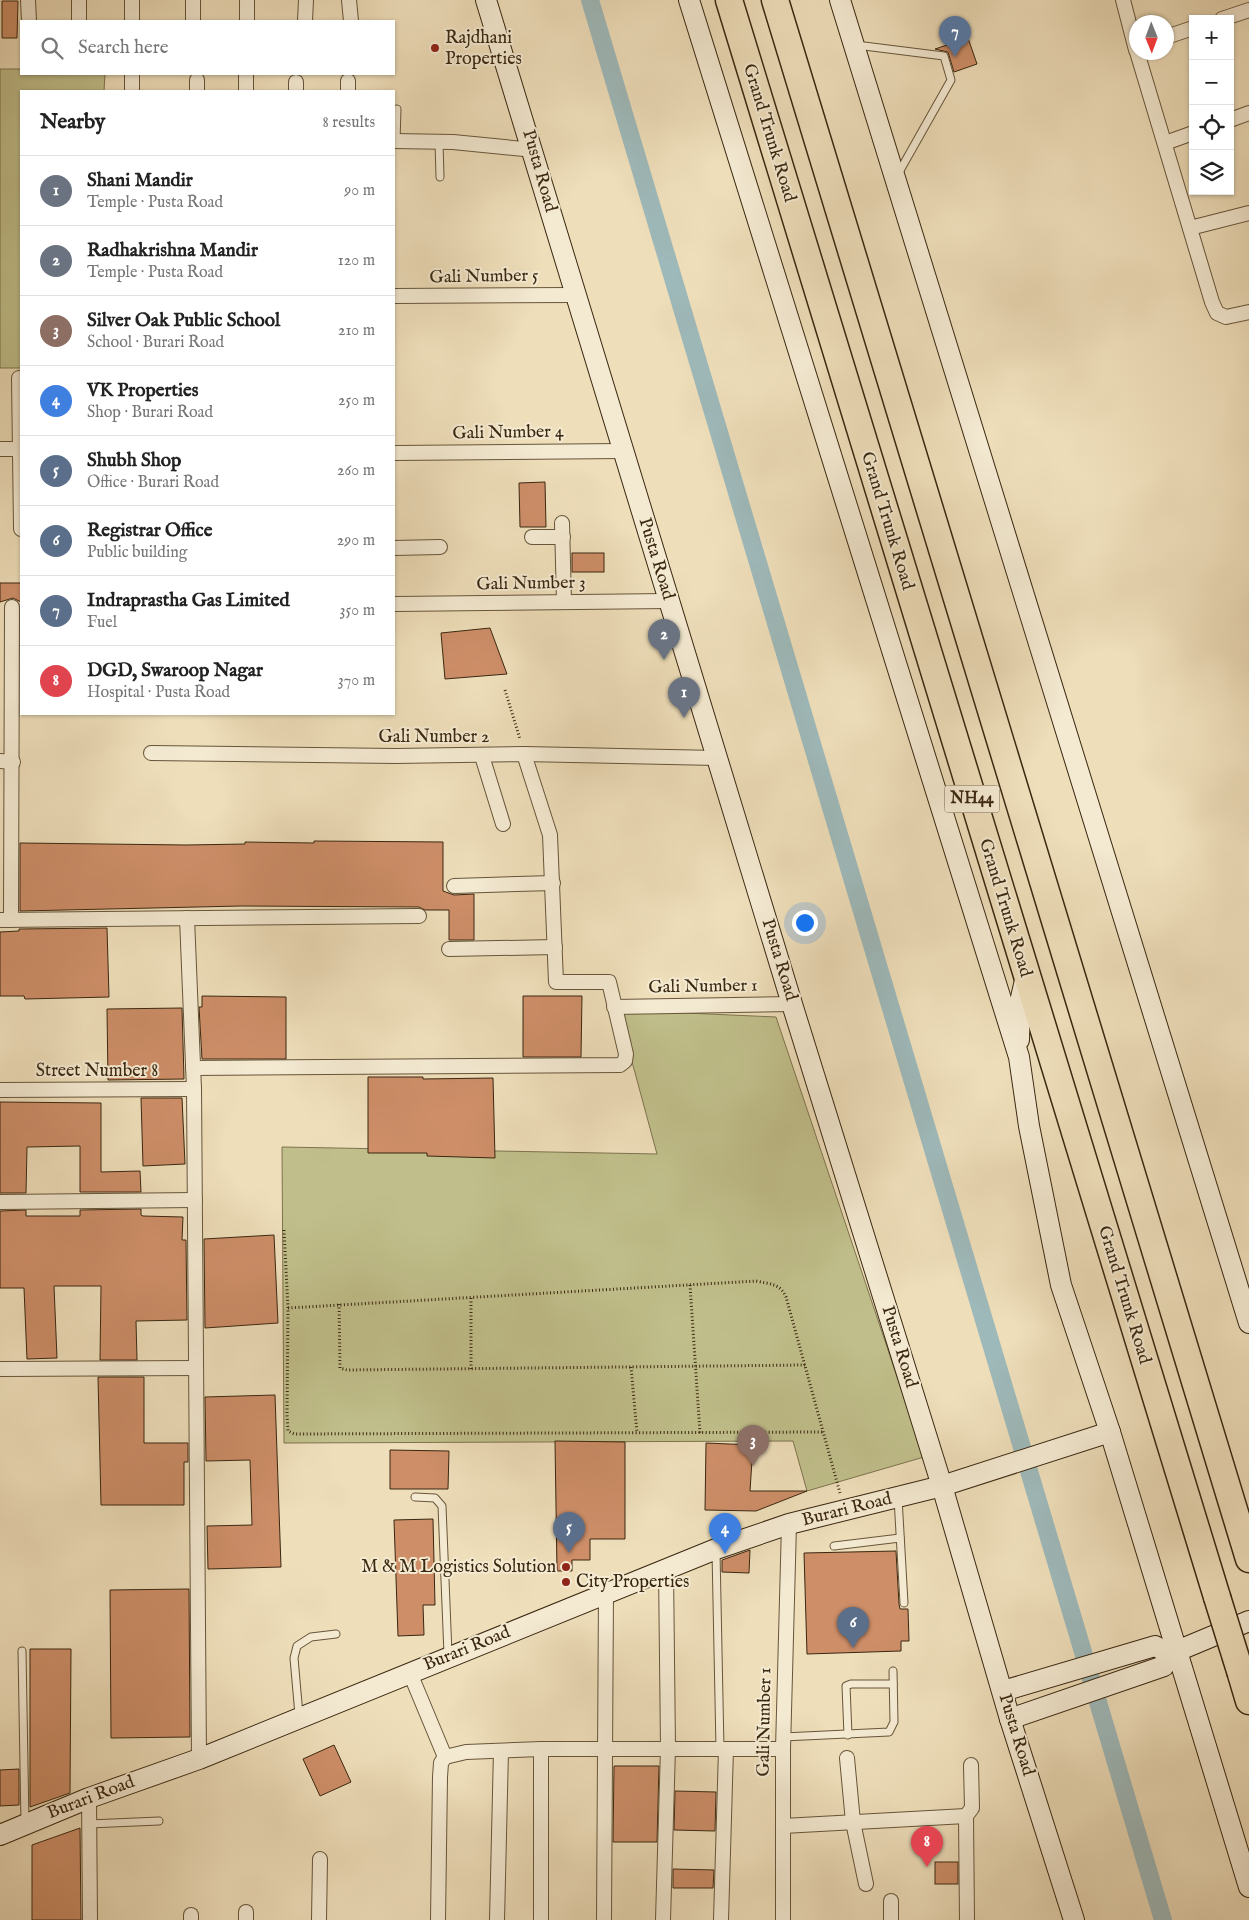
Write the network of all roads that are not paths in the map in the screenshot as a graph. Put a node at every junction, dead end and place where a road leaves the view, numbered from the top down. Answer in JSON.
{"nodes":[{"id":1,"x":28,"y":0,"type":"edge"},
{"id":2,"x":79,"y":0,"type":"edge"},
{"id":3,"x":132,"y":0,"type":"edge"},
{"id":4,"x":193,"y":0,"type":"edge"},
{"id":5,"x":247,"y":0,"type":"edge"},
{"id":6,"x":306,"y":0,"type":"edge"},
{"id":7,"x":349,"y":0,"type":"edge"},
{"id":8,"x":486,"y":0,"type":"edge"},
{"id":9,"x":689,"y":0,"type":"edge"},
{"id":10,"x":729,"y":0,"type":"edge"},
{"id":11,"x":775,"y":0,"type":"edge"},
{"id":12,"x":840,"y":0,"type":"edge"},
{"id":13,"x":1123,"y":0,"type":"edge"},
{"id":14,"x":1249,"y":10,"type":"edge"},
{"id":15,"x":1234,"y":15,"type":"edge"},
{"id":16,"x":29,"y":20,"type":"edge"},
{"id":17,"x":79,"y":20,"type":"edge"},
{"id":18,"x":132,"y":20,"type":"edge"},
{"id":19,"x":193,"y":20,"type":"edge"},
{"id":20,"x":247,"y":20,"type":"edge"},
{"id":21,"x":305,"y":20,"type":"edge"},
{"id":22,"x":351,"y":20,"type":"edge"},
{"id":23,"x":1129,"y":23,"type":"edge"},
{"id":24,"x":1189,"y":29,"type":"edge"},
{"id":25,"x":1174,"y":34,"type":"edge"},
{"id":26,"x":854,"y":45,"type":"junction"},
{"id":27,"x":1139,"y":60,"type":"edge"},
{"id":28,"x":132,"y":75,"type":"edge"},
{"id":29,"x":246,"y":76,"type":"dead end"},
{"id":30,"x":132,"y":90,"type":"edge"},
{"id":31,"x":246,"y":90,"type":"edge"},
{"id":32,"x":397,"y":109,"type":"dead end"},
{"id":33,"x":1249,"y":113,"type":"edge"},
{"id":34,"x":1234,"y":119,"type":"edge"},
{"id":35,"x":1189,"y":135,"type":"edge"},
{"id":36,"x":395,"y":141,"type":"edge"},
{"id":37,"x":439,"y":142,"type":"junction"},
{"id":38,"x":1165,"y":144,"type":"junction"},
{"id":39,"x":534,"y":150,"type":"junction"},
{"id":40,"x":440,"y":177,"type":"dead end"},
{"id":41,"x":895,"y":178,"type":"junction"},
{"id":42,"x":1249,"y":213,"type":"edge"},
{"id":43,"x":1190,"y":228,"type":"junction"},
{"id":44,"x":575,"y":294,"type":"junction"},
{"id":45,"x":395,"y":296,"type":"edge"},
{"id":46,"x":1249,"y":312,"type":"edge"},
{"id":47,"x":19,"y":378,"type":"dead end"},
{"id":48,"x":0,"y":449,"type":"edge"},
{"id":49,"x":20,"y":449,"type":"edge"},
{"id":50,"x":623,"y":450,"type":"junction"},
{"id":51,"x":395,"y":453,"type":"edge"},
{"id":52,"x":532,"y":537,"type":"dead end"},
{"id":53,"x":395,"y":548,"type":"edge"},
{"id":54,"x":440,"y":548,"type":"dead end"},
{"id":55,"x":669,"y":601,"type":"junction"},
{"id":56,"x":564,"y":602,"type":"junction"},
{"id":57,"x":395,"y":604,"type":"edge"},
{"id":58,"x":11,"y":607,"type":"edge"},
{"id":59,"x":151,"y":753,"type":"dead end"},
{"id":60,"x":524,"y":754,"type":"junction"},
{"id":61,"x":482,"y":756,"type":"junction"},
{"id":62,"x":717,"y":758,"type":"junction"},
{"id":63,"x":6,"y":762,"type":"edge"},
{"id":64,"x":503,"y":824,"type":"dead end"},
{"id":65,"x":553,"y":883,"type":"junction"},
{"id":66,"x":454,"y":886,"type":"dead end"},
{"id":67,"x":419,"y":916,"type":"dead end"},
{"id":68,"x":187,"y":918,"type":"junction"},
{"id":69,"x":6,"y":920,"type":"edge"},
{"id":70,"x":555,"y":947,"type":"junction"},
{"id":71,"x":449,"y":949,"type":"dead end"},
{"id":72,"x":1026,"y":976,"type":"junction"},
{"id":73,"x":792,"y":1004,"type":"junction"},
{"id":74,"x":614,"y":1007,"type":"junction"},
{"id":75,"x":1019,"y":1057,"type":"junction"},
{"id":76,"x":194,"y":1068,"type":"junction"},
{"id":77,"x":194,"y":1089,"type":"junction"},
{"id":78,"x":0,"y":1090,"type":"edge"},
{"id":79,"x":195,"y":1200,"type":"junction"},
{"id":80,"x":0,"y":1202,"type":"edge"},
{"id":81,"x":1249,"y":1323,"type":"edge"},
{"id":82,"x":196,"y":1368,"type":"junction"},
{"id":83,"x":0,"y":1369,"type":"edge"},
{"id":84,"x":1110,"y":1432,"type":"junction"},
{"id":85,"x":942,"y":1486,"type":"junction"},
{"id":86,"x":415,"y":1497,"type":"dead end"},
{"id":87,"x":898,"y":1497,"type":"junction"},
{"id":88,"x":788,"y":1524,"type":"junction"},
{"id":89,"x":900,"y":1538,"type":"junction"},
{"id":90,"x":834,"y":1546,"type":"dead end"},
{"id":91,"x":716,"y":1549,"type":"junction"},
{"id":92,"x":1249,"y":1559,"type":"edge"},
{"id":93,"x":666,"y":1569,"type":"junction"},
{"id":94,"x":606,"y":1593,"type":"junction"},
{"id":95,"x":904,"y":1603,"type":"dead end"},
{"id":96,"x":1249,"y":1621,"type":"edge"},
{"id":97,"x":336,"y":1634,"type":"dead end"},
{"id":98,"x":22,"y":1651,"type":"dead end"},
{"id":99,"x":1173,"y":1652,"type":"junction"},
{"id":100,"x":448,"y":1657,"type":"junction"},
{"id":101,"x":410,"y":1672,"type":"junction"},
{"id":102,"x":893,"y":1672,"type":"dead end"},
{"id":103,"x":893,"y":1684,"type":"junction"},
{"id":104,"x":1003,"y":1691,"type":"junction"},
{"id":105,"x":1249,"y":1701,"type":"edge"},
{"id":106,"x":300,"y":1718,"type":"junction"},
{"id":107,"x":1010,"y":1719,"type":"junction"},
{"id":108,"x":848,"y":1735,"type":"junction"},
{"id":109,"x":783,"y":1743,"type":"junction"},
{"id":110,"x":668,"y":1748,"type":"junction"},
{"id":111,"x":541,"y":1749,"type":"junction"},
{"id":112,"x":604,"y":1749,"type":"junction"},
{"id":113,"x":723,"y":1749,"type":"junction"},
{"id":114,"x":501,"y":1751,"type":"junction"},
{"id":115,"x":445,"y":1757,"type":"junction"},
{"id":116,"x":848,"y":1758,"type":"dead end"},
{"id":117,"x":199,"y":1759,"type":"junction"},
{"id":118,"x":971,"y":1765,"type":"dead end"},
{"id":119,"x":89,"y":1798,"type":"junction"},
{"id":120,"x":966,"y":1816,"type":"junction"},
{"id":121,"x":159,"y":1821,"type":"dead end"},
{"id":122,"x":853,"y":1822,"type":"junction"},
{"id":123,"x":25,"y":1824,"type":"junction"},
{"id":124,"x":89,"y":1824,"type":"junction"},
{"id":125,"x":783,"y":1826,"type":"junction"},
{"id":126,"x":0,"y":1835,"type":"edge"},
{"id":127,"x":320,"y":1859,"type":"dead end"},
{"id":128,"x":866,"y":1884,"type":"dead end"},
{"id":129,"x":1249,"y":1887,"type":"edge"},
{"id":130,"x":891,"y":1901,"type":"dead end"},
{"id":131,"x":90,"y":1920,"type":"edge"},
{"id":132,"x":319,"y":1920,"type":"edge"},
{"id":133,"x":438,"y":1920,"type":"edge"},
{"id":134,"x":497,"y":1920,"type":"edge"},
{"id":135,"x":541,"y":1920,"type":"edge"},
{"id":136,"x":604,"y":1920,"type":"edge"},
{"id":137,"x":663,"y":1920,"type":"edge"},
{"id":138,"x":721,"y":1920,"type":"edge"},
{"id":139,"x":782,"y":1920,"type":"edge"},
{"id":140,"x":891,"y":1920,"type":"edge"},
{"id":141,"x":967,"y":1920,"type":"edge"},
{"id":142,"x":1074,"y":1920,"type":"edge"}],
"edges":[{"from":1,"to":16,"type":"street"},
{"from":2,"to":17,"type":"street"},
{"from":3,"to":18,"type":"street"},
{"from":4,"to":19,"type":"street"},
{"from":5,"to":20,"type":"street"},
{"from":6,"to":21,"type":"street"},
{"from":7,"to":22,"type":"street"},
{"from":8,"to":39,"type":"main road","name":"Pusta Road"},
{"from":9,"to":75,"type":"main road"},
{"from":10,"to":72,"type":"highway","name":"Grand Trunk Road","number":"NH44"},
{"from":11,"to":92,"type":"highway","number":"NH44"},
{"from":12,"to":26,"type":"main road"},
{"from":13,"to":23,"type":"street"},
{"from":14,"to":15,"type":"street"},
{"from":24,"to":25,"type":"street"},
{"from":26,"to":41,"type":"main road"},
{"from":26,"to":41,"type":"lane"},
{"from":27,"to":38,"type":"street"},
{"from":28,"to":30,"type":"street"},
{"from":29,"to":31,"type":"street"},
{"from":32,"to":36,"type":"lane"},
{"from":33,"to":34,"type":"street"},
{"from":35,"to":38,"type":"street"},
{"from":36,"to":37,"type":"street"},
{"from":37,"to":39,"type":"street"},
{"from":37,"to":40,"type":"lane"},
{"from":38,"to":43,"type":"street"},
{"from":39,"to":44,"type":"main road","name":"Pusta Road"},
{"from":41,"to":81,"type":"main road"},
{"from":42,"to":43,"type":"street"},
{"from":43,"to":46,"type":"street"},
{"from":44,"to":45,"type":"street","name":"Gali Number 5"},
{"from":44,"to":50,"type":"main road","name":"Pusta Road"},
{"from":47,"to":49,"type":"street"},
{"from":48,"to":49,"type":"street"},
{"from":50,"to":51,"type":"street","name":"Gali Number 4"},
{"from":50,"to":55,"type":"main road","name":"Pusta Road"},
{"from":52,"to":56,"type":"street"},
{"from":53,"to":54,"type":"street"},
{"from":55,"to":56,"type":"street","name":"Gali Number 3"},
{"from":55,"to":62,"type":"main road","name":"Pusta Road"},
{"from":56,"to":57,"type":"street","name":"Gali Number 3"},
{"from":58,"to":63,"type":"street"},
{"from":59,"to":61,"type":"street","name":"Gali Number 2"},
{"from":60,"to":61,"type":"street","name":"Gali Number 2"},
{"from":60,"to":62,"type":"street","name":"Gali Number 2"},
{"from":60,"to":65,"type":"street"},
{"from":61,"to":64,"type":"street"},
{"from":62,"to":73,"type":"main road","name":"Pusta Road"},
{"from":63,"to":69,"type":"street"},
{"from":65,"to":66,"type":"street"},
{"from":65,"to":70,"type":"street"},
{"from":67,"to":68,"type":"street"},
{"from":68,"to":69,"type":"street"},
{"from":68,"to":76,"type":"street"},
{"from":70,"to":71,"type":"street"},
{"from":70,"to":74,"type":"street"},
{"from":72,"to":75,"type":"main road"},
{"from":72,"to":105,"type":"highway","name":"Grand Trunk Road","number":"NH44","bridge":true},
{"from":73,"to":74,"type":"street","name":"Gali Number 1"},
{"from":73,"to":85,"type":"main road","name":"Pusta Road"},
{"from":74,"to":76,"type":"street"},
{"from":75,"to":84,"type":"main road"},
{"from":76,"to":77,"type":"street"},
{"from":77,"to":78,"type":"street","name":"Street Number 8"},
{"from":77,"to":79,"type":"street"},
{"from":79,"to":80,"type":"street"},
{"from":79,"to":82,"type":"street"},
{"from":82,"to":83,"type":"street"},
{"from":82,"to":117,"type":"street"},
{"from":84,"to":85,"type":"main road","name":"Burari Road"},
{"from":84,"to":99,"type":"main road"},
{"from":85,"to":87,"type":"main road","name":"Burari Road"},
{"from":85,"to":104,"type":"main road","name":"Pusta Road"},
{"from":86,"to":100,"type":"lane"},
{"from":87,"to":88,"type":"main road","name":"Burari Road"},
{"from":87,"to":89,"type":"lane"},
{"from":88,"to":91,"type":"main road","name":"Burari Road"},
{"from":88,"to":109,"type":"street","name":"Gali Number 1"},
{"from":89,"to":90,"type":"lane"},
{"from":89,"to":95,"type":"lane"},
{"from":91,"to":93,"type":"main road","name":"Burari Road"},
{"from":91,"to":113,"type":"lane"},
{"from":93,"to":94,"type":"main road","name":"Burari Road"},
{"from":93,"to":110,"type":"street"},
{"from":94,"to":100,"type":"main road","name":"Burari Road"},
{"from":94,"to":112,"type":"street"},
{"from":96,"to":99,"type":"main road"},
{"from":97,"to":106,"type":"lane"},
{"from":98,"to":123,"type":"lane"},
{"from":99,"to":104,"type":"main road"},
{"from":99,"to":107,"type":"main road"},
{"from":99,"to":129,"type":"main road"},
{"from":100,"to":101,"type":"main road","name":"Burari Road"},
{"from":101,"to":106,"type":"main road","name":"Burari Road"},
{"from":101,"to":115,"type":"street"},
{"from":102,"to":103,"type":"lane"},
{"from":103,"to":108,"type":"lane"},
{"from":103,"to":108,"type":"lane"},
{"from":104,"to":107,"type":"main road","name":"Pusta Road"},
{"from":106,"to":117,"type":"main road","name":"Burari Road"},
{"from":107,"to":142,"type":"main road","name":"Pusta Road"},
{"from":108,"to":109,"type":"lane"},
{"from":109,"to":113,"type":"street"},
{"from":109,"to":125,"type":"street","name":"Gali Number 1"},
{"from":110,"to":112,"type":"street"},
{"from":110,"to":113,"type":"street"},
{"from":110,"to":137,"type":"street"},
{"from":111,"to":112,"type":"street"},
{"from":111,"to":114,"type":"street"},
{"from":111,"to":135,"type":"street"},
{"from":112,"to":136,"type":"street"},
{"from":113,"to":138,"type":"street"},
{"from":114,"to":115,"type":"street"},
{"from":114,"to":134,"type":"street"},
{"from":115,"to":133,"type":"street"},
{"from":116,"to":122,"type":"street"},
{"from":117,"to":119,"type":"main road","name":"Burari Road"},
{"from":118,"to":120,"type":"street"},
{"from":119,"to":123,"type":"main road","name":"Burari Road"},
{"from":119,"to":124,"type":"street"},
{"from":120,"to":122,"type":"street"},
{"from":120,"to":141,"type":"street"},
{"from":121,"to":124,"type":"lane"},
{"from":122,"to":125,"type":"street"},
{"from":122,"to":128,"type":"street"},
{"from":123,"to":126,"type":"main road","name":"Burari Road"},
{"from":124,"to":131,"type":"street"},
{"from":125,"to":139,"type":"street","name":"Gali Number 1"},
{"from":127,"to":132,"type":"street"},
{"from":130,"to":140,"type":"street"}]}
